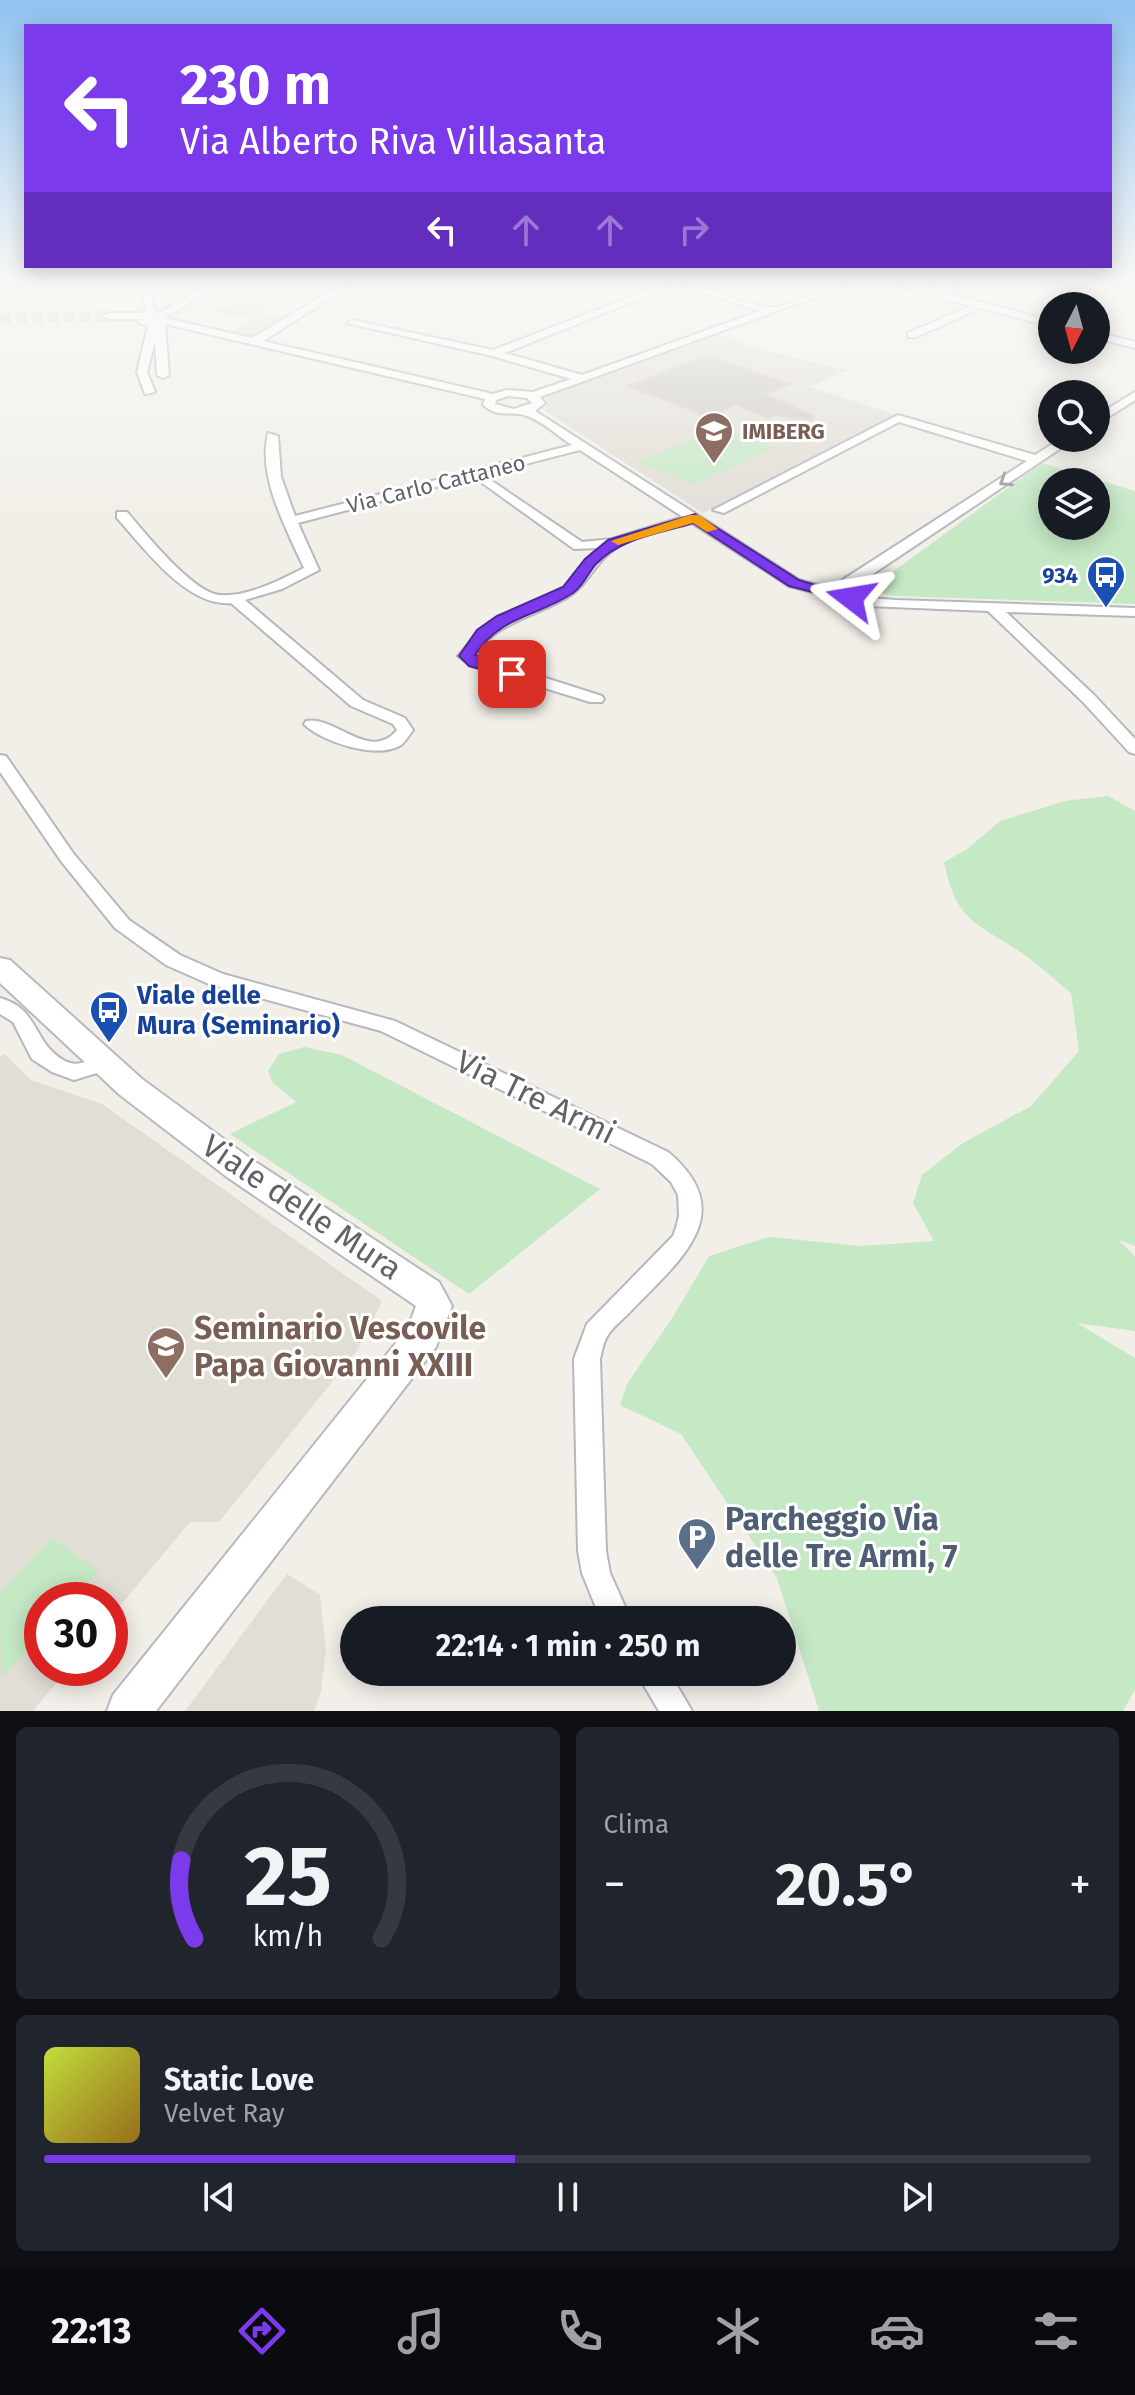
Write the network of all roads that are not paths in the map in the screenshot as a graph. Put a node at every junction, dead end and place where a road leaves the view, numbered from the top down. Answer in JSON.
{"nodes":[{"id":1,"x":144,"y":366,"type":"edge"},
{"id":2,"x":162,"y":366,"type":"edge"},
{"id":3,"x":357,"y":366,"type":"edge"},
{"id":4,"x":539,"y":366,"type":"edge"},
{"id":5,"x":615,"y":366,"type":"edge"},
{"id":6,"x":163,"y":375,"type":"dead end"},
{"id":7,"x":581,"y":378,"type":"junction"},
{"id":8,"x":149,"y":392,"type":"dead end"},
{"id":9,"x":1135,"y":395,"type":"edge"},
{"id":10,"x":533,"y":396,"type":"junction"},
{"id":11,"x":492,"y":397,"type":"junction"},
{"id":12,"x":526,"y":410,"type":"junction"},
{"id":13,"x":1110,"y":412,"type":"edge"},
{"id":14,"x":272,"y":436,"type":"dead end"},
{"id":15,"x":582,"y":446,"type":"junction"},
{"id":16,"x":1049,"y":452,"type":"edge"},
{"id":17,"x":1037,"y":460,"type":"junction"},
{"id":18,"x":480,"y":478,"type":"dead end"},
{"id":19,"x":719,"y":510,"type":"dead end"},
{"id":20,"x":122,"y":515,"type":"dead end"},
{"id":21,"x":695,"y":518,"type":"junction"},
{"id":22,"x":290,"y":521,"type":"junction"},
{"id":23,"x":613,"y":543,"type":"junction"},
{"id":24,"x":835,"y":595,"type":"junction"},
{"id":25,"x":235,"y":599,"type":"junction"},
{"id":26,"x":992,"y":607,"type":"junction"},
{"id":27,"x":1135,"y":612,"type":"edge"},
{"id":28,"x":596,"y":699,"type":"dead end"},
{"id":29,"x":312,"y":724,"type":"dead end"},
{"id":30,"x":1135,"y":749,"type":"edge"},
{"id":31,"x":0,"y":760,"type":"edge"},
{"id":32,"x":0,"y":967,"type":"edge"},
{"id":33,"x":0,"y":1005,"type":"edge"},
{"id":34,"x":106,"y":1063,"type":"junction"},
{"id":35,"x":610,"y":1606,"type":"edge"},
{"id":36,"x":660,"y":1686,"type":"edge"},
{"id":37,"x":129,"y":1711,"type":"edge"},
{"id":38,"x":677,"y":1711,"type":"edge"}],
"edges":[{"from":1,"to":8,"type":"street"},
{"from":2,"to":6,"type":"street"},
{"from":3,"to":11,"type":"street"},
{"from":4,"to":7,"type":"street"},
{"from":5,"to":7,"type":"street"},
{"from":7,"to":10,"type":"street"},
{"from":9,"to":13,"type":"street"},
{"from":10,"to":11,"type":"street"},
{"from":10,"to":12,"type":"street"},
{"from":11,"to":12,"type":"street"},
{"from":12,"to":15,"type":"street"},
{"from":14,"to":22,"type":"street"},
{"from":15,"to":21,"type":"street"},
{"from":15,"to":22,"type":"street","name":"Via Carlo Cattaneo"},
{"from":16,"to":17,"type":"street"},
{"from":17,"to":19,"type":"street"},
{"from":17,"to":24,"type":"street","one_way":true},
{"from":18,"to":23,"type":"street"},
{"from":20,"to":25,"type":"street"},
{"from":21,"to":23,"type":"street"},
{"from":21,"to":24,"type":"street"},
{"from":22,"to":25,"type":"street"},
{"from":23,"to":28,"type":"street"},
{"from":24,"to":26,"type":"street"},
{"from":25,"to":29,"type":"street"},
{"from":26,"to":27,"type":"street"},
{"from":26,"to":30,"type":"street"},
{"from":31,"to":35,"type":"street","name":"Via Tre Armi"},
{"from":32,"to":34,"type":"street","name":"Viale delle Mura"},
{"from":33,"to":34,"type":"street"},
{"from":34,"to":37,"type":"street","name":"Viale delle Mura"},
{"from":36,"to":38,"type":"street"}]}
